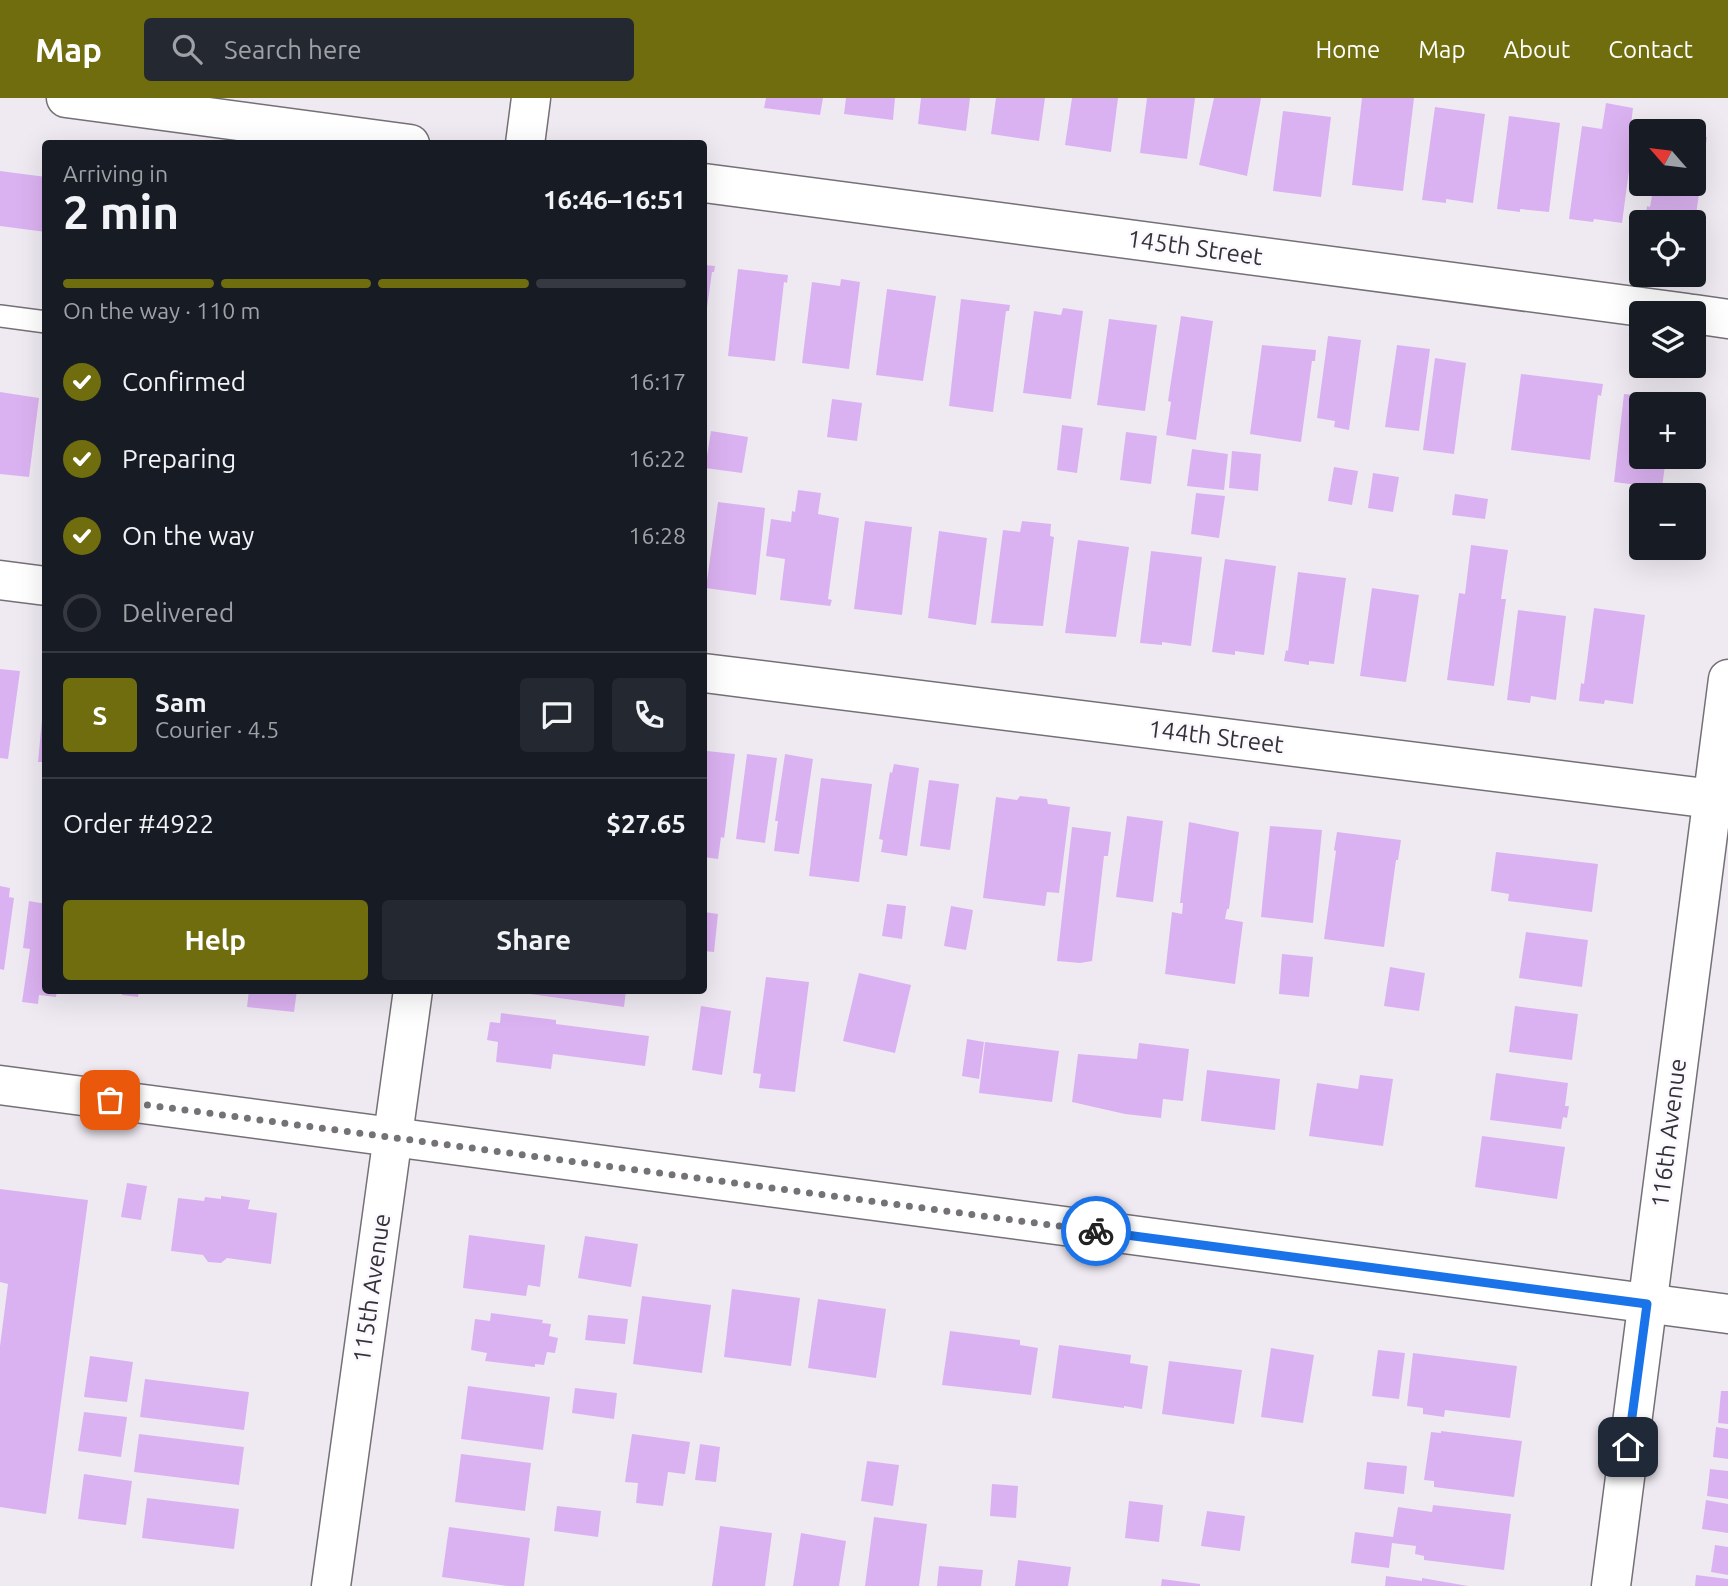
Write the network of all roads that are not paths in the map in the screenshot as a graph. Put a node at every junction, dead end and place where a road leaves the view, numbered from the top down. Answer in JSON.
{"nodes":[{"id":1,"x":66,"y":98,"type":"edge"},
{"id":2,"x":531,"y":98,"type":"edge"},
{"id":3,"x":380,"y":140,"type":"edge"},
{"id":4,"x":526,"y":140,"type":"edge"},
{"id":5,"x":707,"y":183,"type":"edge"},
{"id":6,"x":1629,"y":305,"type":"edge"},
{"id":7,"x":0,"y":316,"type":"edge"},
{"id":8,"x":1706,"y":316,"type":"edge"},
{"id":9,"x":1728,"y":319,"type":"edge"},
{"id":10,"x":42,"y":321,"type":"edge"},
{"id":11,"x":0,"y":580,"type":"edge"},
{"id":12,"x":42,"y":585,"type":"edge"},
{"id":13,"x":707,"y":673,"type":"edge"},
{"id":14,"x":1728,"y":679,"type":"edge"},
{"id":15,"x":1720,"y":800,"type":"edge"},
{"id":16,"x":412,"y":994,"type":"edge"},
{"id":17,"x":0,"y":1085,"type":"edge"},
{"id":18,"x":393,"y":1138,"type":"junction"},
{"id":19,"x":1647,"y":1304,"type":"junction"},
{"id":20,"x":1728,"y":1314,"type":"edge"},
{"id":21,"x":331,"y":1586,"type":"edge"},
{"id":22,"x":1611,"y":1586,"type":"edge"}],
"edges":[{"from":1,"to":3,"type":"street"},
{"from":2,"to":4,"type":"street"},
{"from":5,"to":6,"type":"street","name":"145th Street"},
{"from":7,"to":10,"type":"lane"},
{"from":8,"to":9,"type":"street"},
{"from":11,"to":12,"type":"street"},
{"from":13,"to":15,"type":"street","name":"144th Street"},
{"from":14,"to":15,"type":"street","name":"116th Avenue"},
{"from":15,"to":19,"type":"street","name":"116th Avenue"},
{"from":16,"to":18,"type":"street","name":"115th Avenue"},
{"from":17,"to":18,"type":"street"},
{"from":18,"to":19,"type":"street"},
{"from":18,"to":21,"type":"street","name":"115th Avenue"},
{"from":19,"to":20,"type":"street"},
{"from":19,"to":22,"type":"street","name":"116th Avenue"}]}
